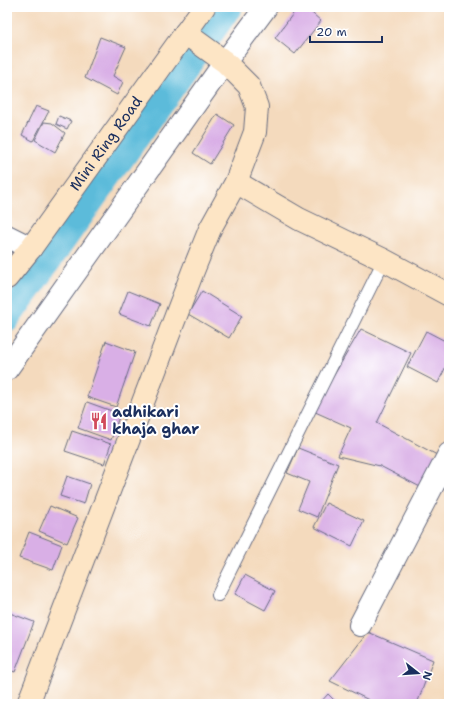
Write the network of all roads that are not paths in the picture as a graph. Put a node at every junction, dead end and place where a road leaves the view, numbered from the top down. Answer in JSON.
{"nodes":[{"id":1,"x":204,"y":7,"type":"edge"},
{"id":2,"x":266,"y":7,"type":"edge"},
{"id":3,"x":184,"y":33,"type":"junction"},
{"id":4,"x":219,"y":57,"type":"junction"},
{"id":5,"x":236,"y":182,"type":"junction"},
{"id":6,"x":7,"y":236,"type":"edge"},
{"id":7,"x":31,"y":248,"type":"junction"},
{"id":8,"x":384,"y":260,"type":"junction"},
{"id":9,"x":7,"y":278,"type":"edge"},
{"id":10,"x":449,"y":295,"type":"edge"},
{"id":11,"x":7,"y":369,"type":"edge"},
{"id":12,"x":449,"y":454,"type":"edge"},
{"id":13,"x":218,"y":595,"type":"dead end"},
{"id":14,"x":360,"y":625,"type":"dead end"},
{"id":15,"x":28,"y":704,"type":"edge"}],
"edges":[{"from":1,"to":3,"type":"street","name":"Mini Ring Road"},
{"from":2,"to":4,"type":"street"},
{"from":3,"to":4,"type":"street"},
{"from":3,"to":7,"type":"street","name":"Mini Ring Road"},
{"from":4,"to":5,"type":"street"},
{"from":4,"to":11,"type":"street"},
{"from":5,"to":8,"type":"street"},
{"from":5,"to":15,"type":"street"},
{"from":6,"to":7,"type":"street"},
{"from":7,"to":9,"type":"street","name":"Mini Ring Road"},
{"from":8,"to":10,"type":"street"},
{"from":8,"to":13,"type":"lane"},
{"from":12,"to":14,"type":"street"}]}
